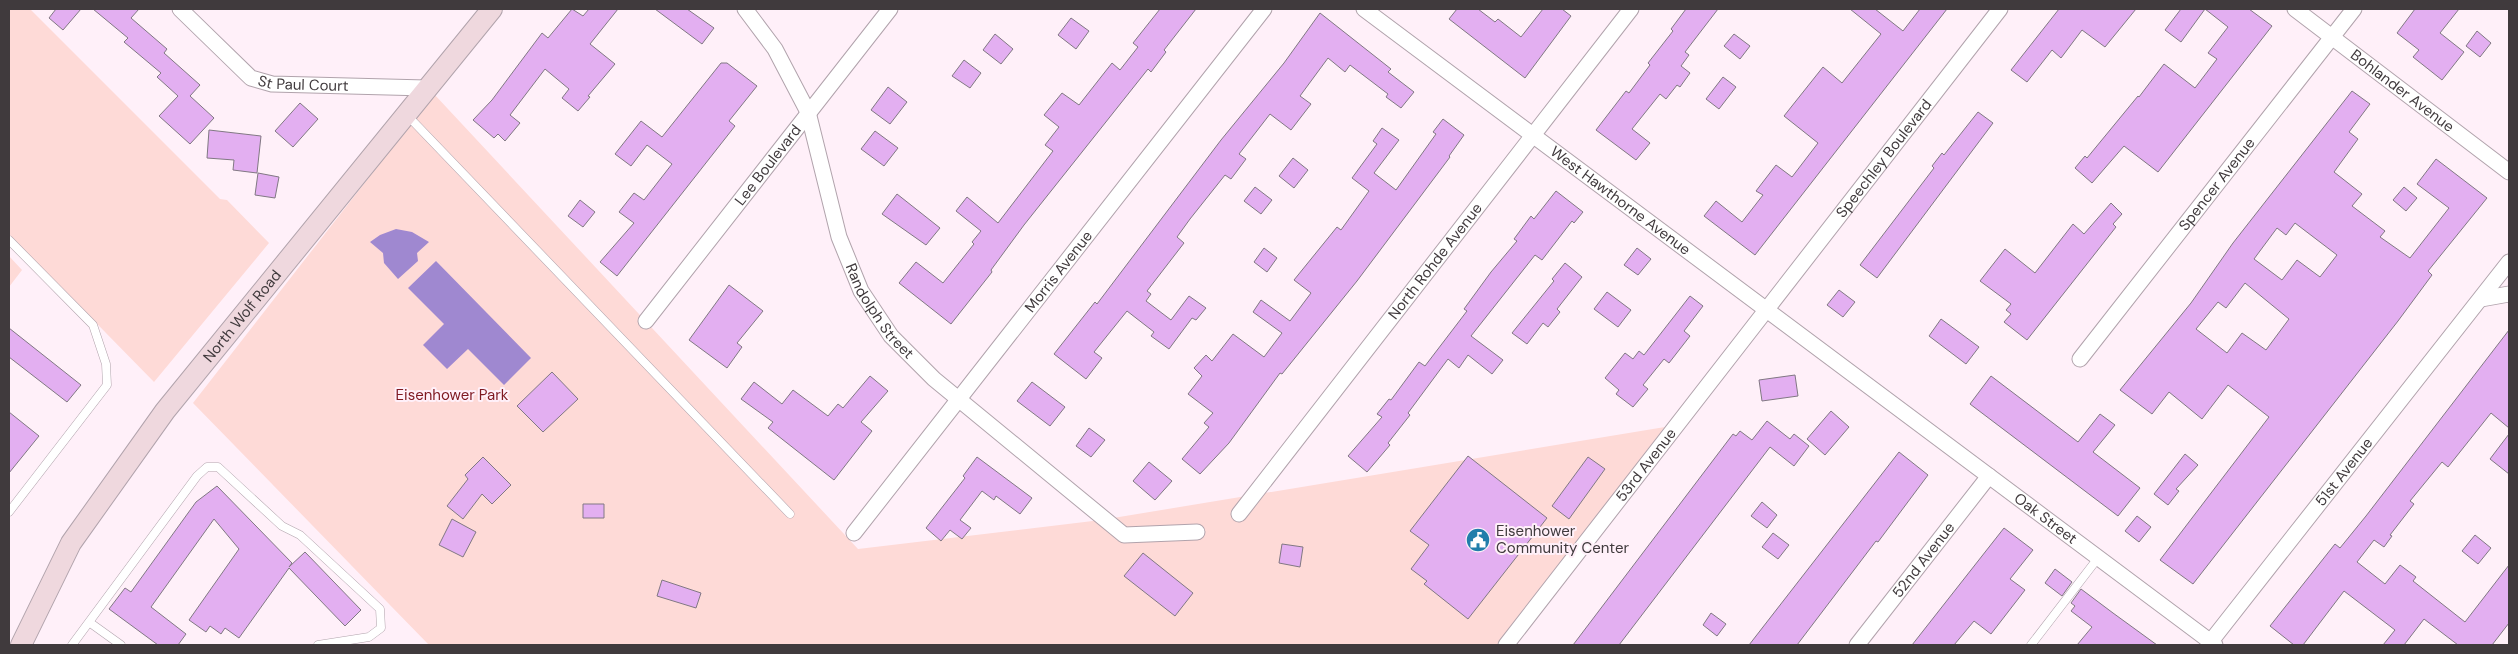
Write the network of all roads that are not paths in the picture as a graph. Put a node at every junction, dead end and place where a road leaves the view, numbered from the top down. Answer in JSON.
{"nodes":[{"id":1,"x":180,"y":9,"type":"edge"},
{"id":2,"x":492,"y":9,"type":"edge"},
{"id":3,"x":745,"y":9,"type":"edge"},
{"id":4,"x":890,"y":9,"type":"edge"},
{"id":5,"x":1264,"y":9,"type":"edge"},
{"id":6,"x":1364,"y":9,"type":"edge"},
{"id":7,"x":1631,"y":9,"type":"edge"},
{"id":8,"x":2000,"y":9,"type":"edge"},
{"id":9,"x":2295,"y":9,"type":"edge"},
{"id":10,"x":2354,"y":9,"type":"edge"},
{"id":11,"x":2332,"y":37,"type":"junction"},
{"id":12,"x":426,"y":88,"type":"junction"},
{"id":13,"x":808,"y":112,"type":"junction"},
{"id":14,"x":405,"y":114,"type":"junction"},
{"id":15,"x":1533,"y":134,"type":"junction"},
{"id":16,"x":2509,"y":172,"type":"edge"},
{"id":17,"x":9,"y":240,"type":"edge"},
{"id":18,"x":2509,"y":262,"type":"edge"},
{"id":19,"x":2509,"y":294,"type":"edge"},
{"id":20,"x":2481,"y":299,"type":"junction"},
{"id":21,"x":1766,"y":308,"type":"junction"},
{"id":22,"x":646,"y":321,"type":"dead end"},
{"id":23,"x":2080,"y":359,"type":"dead end"},
{"id":24,"x":1876,"y":391,"type":"joint"},
{"id":25,"x":958,"y":399,"type":"junction"},
{"id":26,"x":1989,"y":476,"type":"junction"},
{"id":27,"x":9,"y":512,"type":"edge"},
{"id":28,"x":790,"y":514,"type":"dead end"},
{"id":29,"x":1240,"y":514,"type":"dead end"},
{"id":30,"x":1197,"y":532,"type":"dead end"},
{"id":31,"x":854,"y":533,"type":"dead end"},
{"id":32,"x":2098,"y":558,"type":"junction"},
{"id":33,"x":89,"y":622,"type":"junction"},
{"id":34,"x":25,"y":644,"type":"edge"},
{"id":35,"x":2211,"y":644,"type":"edge"},
{"id":36,"x":72,"y":645,"type":"edge"},
{"id":37,"x":122,"y":645,"type":"edge"},
{"id":38,"x":318,"y":645,"type":"edge"},
{"id":39,"x":1506,"y":645,"type":"edge"},
{"id":40,"x":1857,"y":645,"type":"edge"},
{"id":41,"x":2031,"y":645,"type":"edge"}],
"edges":[{"from":1,"to":12,"type":"street","name":"St Paul Court"},
{"from":2,"to":12,"type":"main road","name":"North Wolf Road"},
{"from":3,"to":13,"type":"street","name":"Randolph Street"},
{"from":4,"to":13,"type":"street","name":"Lee Boulevard"},
{"from":5,"to":25,"type":"street","name":"Morris Avenue"},
{"from":6,"to":15,"type":"street","name":"West Hawthorne Avenue"},
{"from":7,"to":15,"type":"street","name":"North Rohde Avenue"},
{"from":8,"to":21,"type":"street","name":"Speechley Boulevard"},
{"from":9,"to":11,"type":"street","name":"Bohlander Avenue"},
{"from":10,"to":11,"type":"street","name":"Spencer Avenue"},
{"from":11,"to":16,"type":"street","name":"Bohlander Avenue"},
{"from":11,"to":23,"type":"street","name":"Spencer Avenue"},
{"from":12,"to":14,"type":"main road","name":"North Wolf Road"},
{"from":13,"to":22,"type":"street","name":"Lee Boulevard"},
{"from":13,"to":25,"type":"street","name":"Randolph Street"},
{"from":14,"to":28,"type":"lane"},
{"from":14,"to":34,"type":"main road","name":"North Wolf Road"},
{"from":15,"to":21,"type":"street","name":"West Hawthorne Avenue"},
{"from":15,"to":29,"type":"street","name":"North Rohde Avenue"},
{"from":17,"to":27,"type":"lane"},
{"from":18,"to":20,"type":"street","name":"51st Avenue"},
{"from":19,"to":20,"type":"street"},
{"from":20,"to":35,"type":"street","name":"51st Avenue"},
{"from":21,"to":24,"type":"street","name":"West Hawthorne Avenue"},
{"from":21,"to":39,"type":"street","name":"53rd Avenue"},
{"from":24,"to":26,"type":"street","name":"Oak Street"},
{"from":25,"to":30,"type":"street","name":"Randolph Street"},
{"from":25,"to":31,"type":"street","name":"Morris Avenue"},
{"from":26,"to":32,"type":"street","name":"Oak Street"},
{"from":26,"to":40,"type":"street","name":"52nd Avenue"},
{"from":32,"to":35,"type":"street","name":"Oak Street"},
{"from":32,"to":41,"type":"lane"},
{"from":33,"to":36,"type":"lane"},
{"from":33,"to":37,"type":"lane"},
{"from":33,"to":38,"type":"lane"}]}
